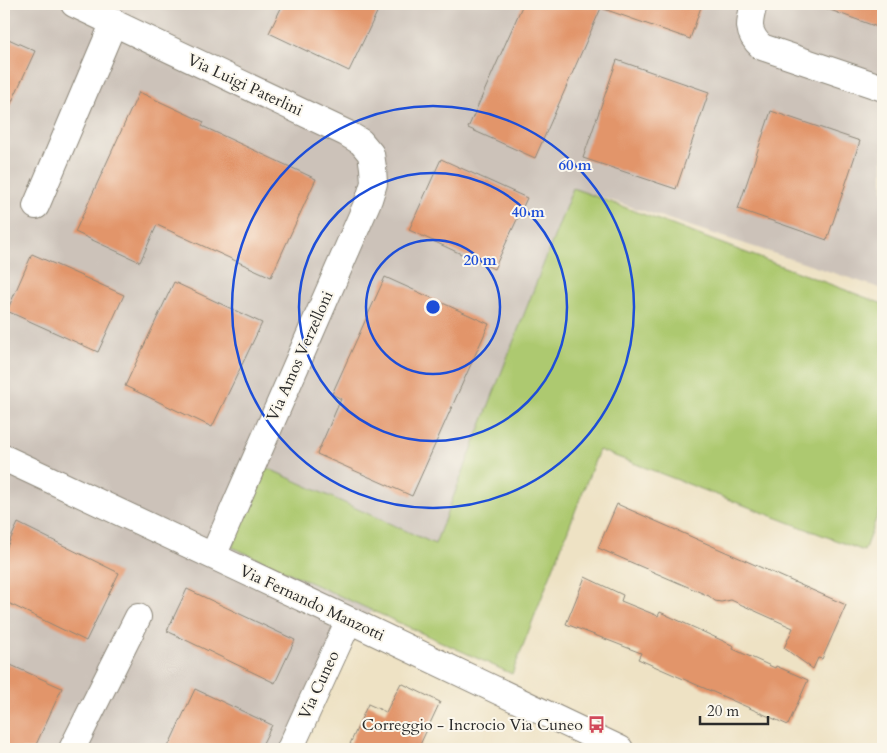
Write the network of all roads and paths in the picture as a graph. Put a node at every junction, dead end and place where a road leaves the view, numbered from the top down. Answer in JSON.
{"nodes":[{"id":1,"x":754,"y":4,"type":"edge"},
{"id":2,"x":93,"y":10,"type":"edge"},
{"id":3,"x":883,"y":88,"type":"edge"},
{"id":4,"x":371,"y":154,"type":"joint"},
{"id":5,"x":36,"y":206,"type":"dead end"},
{"id":6,"x":4,"y":460,"type":"edge"},
{"id":7,"x":213,"y":556,"type":"junction"},
{"id":8,"x":138,"y":617,"type":"dead end"},
{"id":9,"x":349,"y":620,"type":"junction"},
{"id":10,"x":72,"y":749,"type":"edge"},
{"id":11,"x":290,"y":749,"type":"edge"},
{"id":12,"x":620,"y":749,"type":"edge"}],
"edges":[{"from":1,"to":3,"type":"street"},
{"from":2,"to":4,"type":"street","name":"Via Luigi Paterlini"},
{"from":2,"to":5,"type":"street","name":"Via Luigi Paterlini"},
{"from":4,"to":7,"type":"street","name":"Via Amos Verzelloni"},
{"from":6,"to":7,"type":"street","name":"Via Fernando Manzotti"},
{"from":7,"to":9,"type":"street","name":"Via Fernando Manzotti"},
{"from":8,"to":10,"type":"street"},
{"from":9,"to":11,"type":"street","name":"Via Cuneo"},
{"from":9,"to":12,"type":"street","name":"Via Fernando Manzotti"}]}
